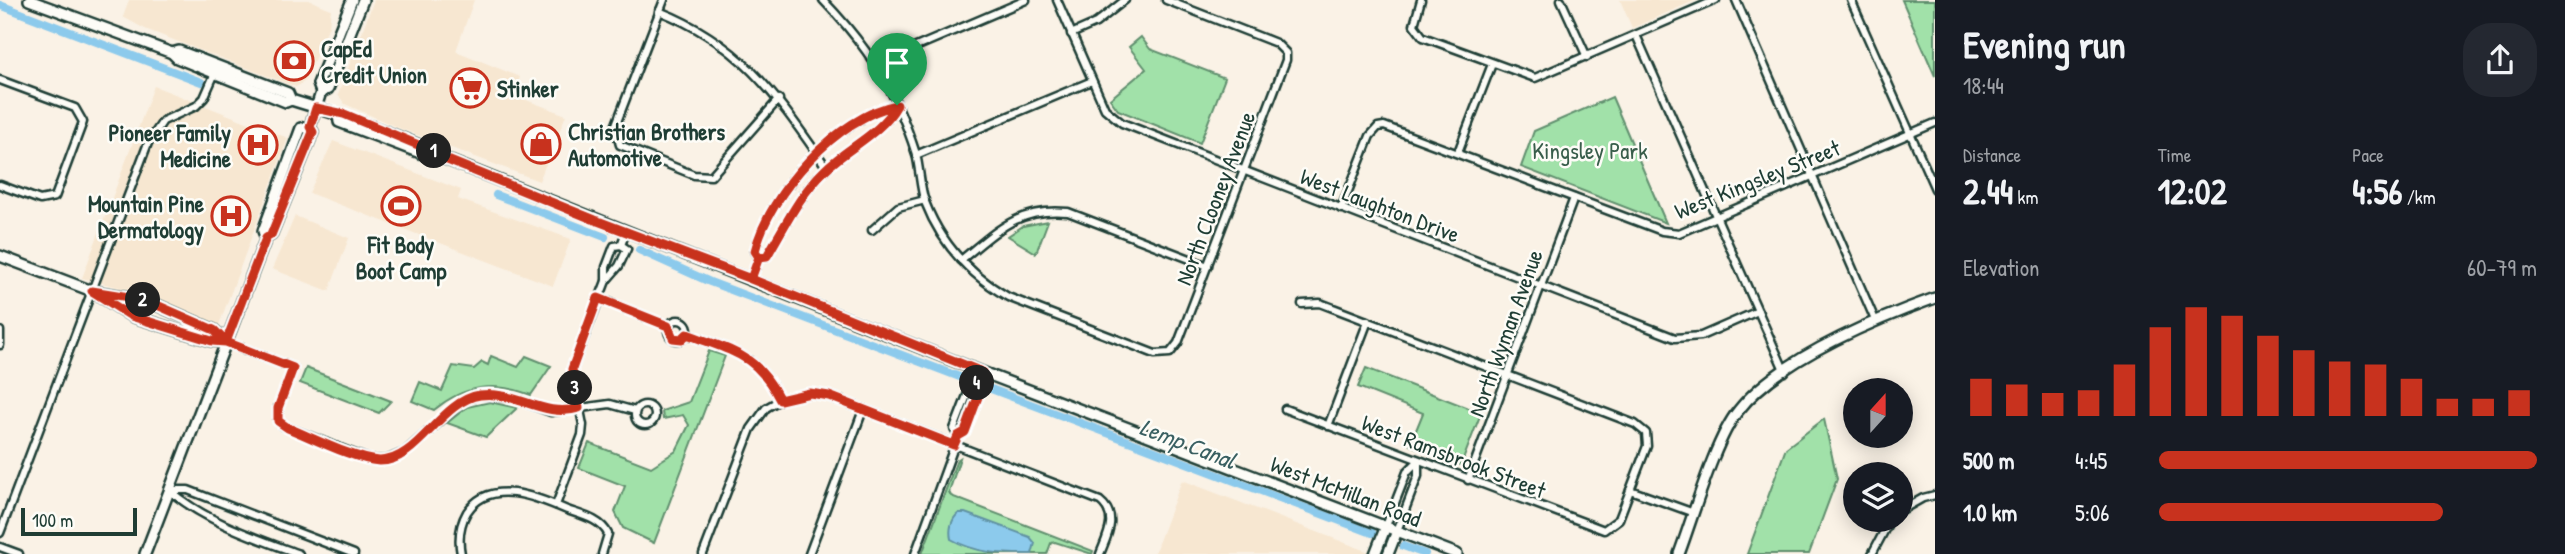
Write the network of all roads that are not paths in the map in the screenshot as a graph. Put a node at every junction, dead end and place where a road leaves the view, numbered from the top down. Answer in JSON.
{"nodes":[{"id":1,"x":29,"y":0,"type":"edge"},
{"id":2,"x":352,"y":0,"type":"edge"},
{"id":3,"x":363,"y":0,"type":"edge"},
{"id":4,"x":664,"y":0,"type":"edge"},
{"id":5,"x":823,"y":0,"type":"edge"},
{"id":6,"x":1026,"y":0,"type":"edge"},
{"id":7,"x":1056,"y":0,"type":"edge"},
{"id":8,"x":1125,"y":0,"type":"edge"},
{"id":9,"x":1166,"y":0,"type":"edge"},
{"id":10,"x":1421,"y":0,"type":"edge"},
{"id":11,"x":1562,"y":0,"type":"edge"},
{"id":12,"x":1716,"y":0,"type":"edge"},
{"id":13,"x":1736,"y":0,"type":"edge"},
{"id":14,"x":1851,"y":0,"type":"edge"},
{"id":15,"x":659,"y":11,"type":"junction"},
{"id":16,"x":1071,"y":34,"type":"junction"},
{"id":17,"x":1636,"y":35,"type":"junction"},
{"id":18,"x":172,"y":53,"type":"junction"},
{"id":19,"x":1587,"y":57,"type":"junction"},
{"id":20,"x":876,"y":64,"type":"junction"},
{"id":21,"x":1492,"y":64,"type":"junction"},
{"id":22,"x":215,"y":73,"type":"junction"},
{"id":23,"x":0,"y":80,"type":"edge"},
{"id":24,"x":1092,"y":81,"type":"junction"},
{"id":25,"x":321,"y":92,"type":"junction"},
{"id":26,"x":779,"y":99,"type":"junction"},
{"id":27,"x":291,"y":100,"type":"junction"},
{"id":28,"x":897,"y":105,"type":"junction"},
{"id":29,"x":316,"y":108,"type":"junction"},
{"id":30,"x":1935,"y":123,"type":"edge"},
{"id":31,"x":1911,"y":133,"type":"junction"},
{"id":32,"x":1458,"y":152,"type":"junction"},
{"id":33,"x":817,"y":154,"type":"junction"},
{"id":34,"x":916,"y":155,"type":"junction"},
{"id":35,"x":827,"y":168,"type":"junction"},
{"id":36,"x":1244,"y":171,"type":"junction"},
{"id":37,"x":1812,"y":176,"type":"junction"},
{"id":38,"x":0,"y":185,"type":"edge"},
{"id":39,"x":1935,"y":189,"type":"edge"},
{"id":40,"x":1574,"y":198,"type":"junction"},
{"id":41,"x":925,"y":200,"type":"junction"},
{"id":42,"x":1341,"y":209,"type":"junction"},
{"id":43,"x":1716,"y":218,"type":"junction"},
{"id":44,"x":872,"y":230,"type":"dead end"},
{"id":45,"x":626,"y":232,"type":"junction"},
{"id":46,"x":621,"y":244,"type":"junction"},
{"id":47,"x":0,"y":256,"type":"edge"},
{"id":48,"x":759,"y":257,"type":"junction"},
{"id":49,"x":961,"y":260,"type":"junction"},
{"id":50,"x":1208,"y":266,"type":"junction"},
{"id":51,"x":751,"y":279,"type":"junction"},
{"id":52,"x":606,"y":281,"type":"junction"},
{"id":53,"x":1540,"y":286,"type":"junction"},
{"id":54,"x":92,"y":291,"type":"junction"},
{"id":55,"x":598,"y":298,"type":"junction"},
{"id":56,"x":1935,"y":298,"type":"edge"},
{"id":57,"x":1303,"y":304,"type":"dead end"},
{"id":58,"x":1758,"y":311,"type":"junction"},
{"id":59,"x":1875,"y":320,"type":"junction"},
{"id":60,"x":1368,"y":321,"type":"junction"},
{"id":61,"x":668,"y":326,"type":"junction"},
{"id":62,"x":1,"y":331,"type":"edge"},
{"id":63,"x":687,"y":334,"type":"junction"},
{"id":64,"x":226,"y":342,"type":"junction"},
{"id":65,"x":0,"y":345,"type":"edge"},
{"id":66,"x":982,"y":372,"type":"junction"},
{"id":67,"x":1785,"y":372,"type":"junction"},
{"id":68,"x":1508,"y":374,"type":"junction"},
{"id":69,"x":780,"y":400,"type":"junction"},
{"id":70,"x":579,"y":408,"type":"junction"},
{"id":71,"x":1285,"y":409,"type":"dead end"},
{"id":72,"x":863,"y":410,"type":"junction"},
{"id":73,"x":635,"y":411,"type":"dead end"},
{"id":74,"x":1328,"y":426,"type":"junction"},
{"id":75,"x":954,"y":445,"type":"junction"},
{"id":76,"x":1418,"y":461,"type":"junction"},
{"id":77,"x":1468,"y":480,"type":"junction"},
{"id":78,"x":169,"y":490,"type":"junction"},
{"id":79,"x":1630,"y":490,"type":"junction"},
{"id":80,"x":1935,"y":495,"type":"edge"},
{"id":81,"x":1913,"y":504,"type":"edge"},
{"id":82,"x":556,"y":505,"type":"junction"},
{"id":83,"x":1694,"y":514,"type":"junction"},
{"id":84,"x":1386,"y":526,"type":"junction"},
{"id":85,"x":1397,"y":531,"type":"junction"},
{"id":86,"x":1884,"y":532,"type":"edge"},
{"id":87,"x":0,"y":533,"type":"edge"},
{"id":88,"x":0,"y":547,"type":"edge"},
{"id":89,"x":19,"y":554,"type":"edge"},
{"id":90,"x":145,"y":554,"type":"edge"},
{"id":91,"x":299,"y":554,"type":"edge"},
{"id":92,"x":355,"y":554,"type":"edge"},
{"id":93,"x":461,"y":554,"type":"edge"},
{"id":94,"x":602,"y":554,"type":"edge"},
{"id":95,"x":703,"y":554,"type":"edge"},
{"id":96,"x":809,"y":554,"type":"edge"},
{"id":97,"x":915,"y":554,"type":"edge"},
{"id":98,"x":1100,"y":554,"type":"edge"},
{"id":99,"x":1375,"y":554,"type":"edge"},
{"id":100,"x":1388,"y":554,"type":"edge"},
{"id":101,"x":1457,"y":554,"type":"edge"},
{"id":102,"x":1679,"y":554,"type":"edge"},
{"id":103,"x":1872,"y":554,"type":"edge"}],
"edges":[{"from":1,"to":18,"type":"main road","name":"West McMillan Road"},
{"from":2,"to":25,"type":"main road"},
{"from":3,"to":25,"type":"main road"},
{"from":4,"to":15,"type":"street"},
{"from":5,"to":20,"type":"street"},
{"from":6,"to":20,"type":"street"},
{"from":7,"to":16,"type":"street","name":"West Laughton Drive"},
{"from":8,"to":16,"type":"street"},
{"from":9,"to":36,"type":"street","name":"North Clooney Avenue"},
{"from":10,"to":21,"type":"street"},
{"from":11,"to":19,"type":"street"},
{"from":12,"to":17,"type":"street"},
{"from":13,"to":37,"type":"street"},
{"from":14,"to":31,"type":"street"},
{"from":15,"to":26,"type":"street"},
{"from":15,"to":26,"type":"street"},
{"from":16,"to":24,"type":"street","name":"West Laughton Drive"},
{"from":17,"to":19,"type":"street"},
{"from":17,"to":43,"type":"street"},
{"from":18,"to":22,"type":"main road","name":"West McMillan Road"},
{"from":18,"to":27,"type":"main road","name":"West McMillan Road"},
{"from":19,"to":21,"type":"street"},
{"from":20,"to":28,"type":"street"},
{"from":21,"to":32,"type":"street"},
{"from":22,"to":27,"type":"main road","name":"West McMillan Road"},
{"from":22,"to":54,"type":"street"},
{"from":23,"to":38,"type":"street"},
{"from":24,"to":34,"type":"street"},
{"from":24,"to":36,"type":"street","name":"West Laughton Drive"},
{"from":25,"to":29,"type":"main road"},
{"from":26,"to":33,"type":"street"},
{"from":27,"to":29,"type":"main road","name":"West McMillan Road"},
{"from":28,"to":33,"type":"street"},
{"from":28,"to":34,"type":"street"},
{"from":28,"to":35,"type":"street"},
{"from":29,"to":45,"type":"main road","name":"West McMillan Road"},
{"from":29,"to":64,"type":"main road"},
{"from":30,"to":31,"type":"street","name":"West Kingsley Street"},
{"from":31,"to":37,"type":"street","name":"West Kingsley Street"},
{"from":31,"to":39,"type":"street"},
{"from":32,"to":40,"type":"street","name":"West Kingsley Street"},
{"from":32,"to":42,"type":"street","name":"West Kingsley Street"},
{"from":33,"to":35,"type":"street"},
{"from":33,"to":48,"type":"street"},
{"from":34,"to":41,"type":"street"},
{"from":35,"to":48,"type":"street"},
{"from":36,"to":42,"type":"street","name":"West Laughton Drive"},
{"from":36,"to":50,"type":"street","name":"North Clooney Avenue"},
{"from":37,"to":43,"type":"street","name":"West Kingsley Street"},
{"from":37,"to":59,"type":"street"},
{"from":40,"to":43,"type":"street","name":"West Kingsley Street"},
{"from":40,"to":53,"type":"street","name":"North Wyman Avenue"},
{"from":41,"to":44,"type":"street"},
{"from":41,"to":49,"type":"street"},
{"from":42,"to":53,"type":"street","name":"West Laughton Drive"},
{"from":43,"to":58,"type":"street"},
{"from":45,"to":46,"type":"street"},
{"from":45,"to":51,"type":"main road","name":"West McMillan Road"},
{"from":46,"to":52,"type":"street"},
{"from":46,"to":52,"type":"street"},
{"from":47,"to":54,"type":"main road"},
{"from":48,"to":51,"type":"street"},
{"from":49,"to":50,"type":"street"},
{"from":49,"to":50,"type":"street","name":"North Clooney Avenue"},
{"from":51,"to":66,"type":"main road","name":"West McMillan Road"},
{"from":52,"to":55,"type":"street"},
{"from":53,"to":58,"type":"street","name":"West Laughton Drive"},
{"from":53,"to":68,"type":"street","name":"North Wyman Avenue"},
{"from":54,"to":64,"type":"main road"},
{"from":54,"to":64,"type":"main road"},
{"from":54,"to":87,"type":"street"},
{"from":55,"to":61,"type":"street"},
{"from":55,"to":70,"type":"street"},
{"from":56,"to":59,"type":"main road"},
{"from":57,"to":60,"type":"street"},
{"from":58,"to":67,"type":"street"},
{"from":59,"to":67,"type":"main road"},
{"from":60,"to":68,"type":"street"},
{"from":60,"to":74,"type":"street"},
{"from":61,"to":63,"type":"street"},
{"from":61,"to":63,"type":"street"},
{"from":62,"to":65,"type":"street"},
{"from":63,"to":69,"type":"street"},
{"from":64,"to":70,"type":"street"},
{"from":64,"to":78,"type":"main road"},
{"from":66,"to":75,"type":"street"},
{"from":66,"to":84,"type":"main road","name":"West McMillan Road"},
{"from":67,"to":83,"type":"main road"},
{"from":68,"to":77,"type":"street","name":"North Wyman Avenue"},
{"from":68,"to":79,"type":"street"},
{"from":69,"to":72,"type":"street"},
{"from":69,"to":95,"type":"street"},
{"from":70,"to":73,"type":"street"},
{"from":70,"to":82,"type":"street"},
{"from":71,"to":74,"type":"street","name":"West Ramsbrook Street"},
{"from":72,"to":75,"type":"street"},
{"from":72,"to":96,"type":"street"},
{"from":74,"to":76,"type":"street","name":"West Ramsbrook Street"},
{"from":75,"to":97,"type":"street"},
{"from":75,"to":98,"type":"street"},
{"from":76,"to":77,"type":"street","name":"West Ramsbrook Street"},
{"from":76,"to":84,"type":"street"},
{"from":76,"to":85,"type":"street"},
{"from":77,"to":79,"type":"street","name":"West Ramsbrook Street"},
{"from":78,"to":90,"type":"main road"},
{"from":78,"to":91,"type":"street"},
{"from":78,"to":92,"type":"street"},
{"from":79,"to":83,"type":"street"},
{"from":80,"to":81,"type":"street"},
{"from":82,"to":93,"type":"street"},
{"from":82,"to":94,"type":"street"},
{"from":83,"to":102,"type":"main road"},
{"from":84,"to":85,"type":"main road","name":"West McMillan Road"},
{"from":84,"to":99,"type":"main road"},
{"from":85,"to":100,"type":"main road"},
{"from":85,"to":101,"type":"main road","name":"West McMillan Road"},
{"from":86,"to":103,"type":"street"},
{"from":88,"to":89,"type":"street"}]}
